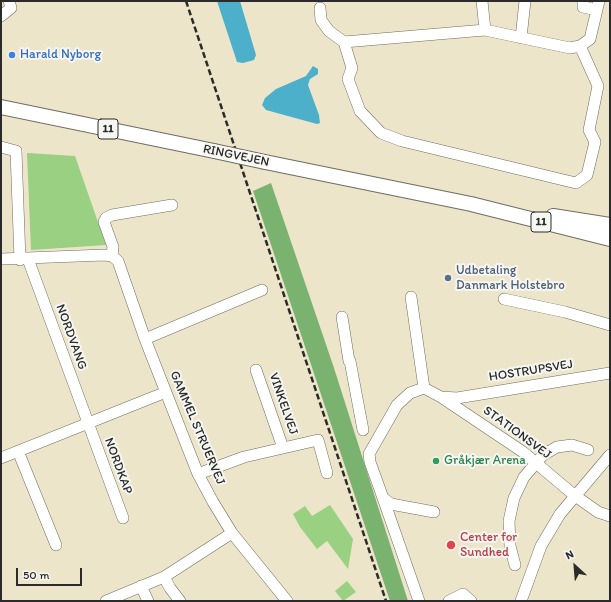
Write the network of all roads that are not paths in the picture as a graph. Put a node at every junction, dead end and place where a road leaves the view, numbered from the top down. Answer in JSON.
{"nodes":[{"id":1,"x":9,"y":1,"type":"edge"},
{"id":2,"x":482,"y":1,"type":"edge"},
{"id":3,"x":525,"y":1,"type":"edge"},
{"id":4,"x":583,"y":1,"type":"edge"},
{"id":5,"x":598,"y":6,"type":"edge"},
{"id":6,"x":320,"y":8,"type":"dead end"},
{"id":7,"x":1,"y":16,"type":"edge"},
{"id":8,"x":485,"y":30,"type":"junction"},
{"id":9,"x":522,"y":38,"type":"junction"},
{"id":10,"x":344,"y":42,"type":"junction"},
{"id":11,"x":580,"y":46,"type":"junction"},
{"id":12,"x":1,"y":107,"type":"edge"},
{"id":13,"x":1,"y":147,"type":"edge"},
{"id":14,"x":471,"y":204,"type":"junction"},
{"id":15,"x":172,"y":205,"type":"dead end"},
{"id":16,"x":610,"y":225,"type":"edge"},
{"id":17,"x":610,"y":239,"type":"edge"},
{"id":18,"x":1,"y":259,"type":"edge"},
{"id":19,"x":24,"y":259,"type":"junction"},
{"id":20,"x":115,"y":259,"type":"junction"},
{"id":21,"x":262,"y":290,"type":"dead end"},
{"id":22,"x":411,"y":297,"type":"dead end"},
{"id":23,"x":504,"y":299,"type":"dead end"},
{"id":24,"x":342,"y":317,"type":"dead end"},
{"id":25,"x":610,"y":325,"type":"edge"},
{"id":26,"x":145,"y":339,"type":"junction"},
{"id":27,"x":256,"y":370,"type":"dead end"},
{"id":28,"x":610,"y":373,"type":"edge"},
{"id":29,"x":424,"y":388,"type":"junction"},
{"id":30,"x":166,"y":392,"type":"junction"},
{"id":31,"x":441,"y":396,"type":"junction"},
{"id":32,"x":88,"y":424,"type":"junction"},
{"id":33,"x":363,"y":430,"type":"dead end"},
{"id":34,"x":283,"y":448,"type":"junction"},
{"id":35,"x":588,"y":450,"type":"dead end"},
{"id":36,"x":18,"y":451,"type":"junction"},
{"id":37,"x":610,"y":455,"type":"edge"},
{"id":38,"x":1,"y":458,"type":"edge"},
{"id":39,"x":535,"y":462,"type":"junction"},
{"id":40,"x":327,"y":473,"type":"dead end"},
{"id":41,"x":198,"y":474,"type":"junction"},
{"id":42,"x":574,"y":495,"type":"junction"},
{"id":43,"x":382,"y":498,"type":"junction"},
{"id":44,"x":434,"y":512,"type":"dead end"},
{"id":45,"x":610,"y":516,"type":"edge"},
{"id":46,"x":123,"y":518,"type":"dead end"},
{"id":47,"x":232,"y":533,"type":"junction"},
{"id":48,"x":56,"y":545,"type":"dead end"},
{"id":49,"x":515,"y":565,"type":"dead end"},
{"id":50,"x":164,"y":577,"type":"junction"},
{"id":51,"x":141,"y":586,"type":"junction"},
{"id":52,"x":106,"y":601,"type":"edge"},
{"id":53,"x":148,"y":601,"type":"edge"},
{"id":54,"x":180,"y":601,"type":"edge"},
{"id":55,"x":287,"y":601,"type":"edge"},
{"id":56,"x":419,"y":601,"type":"edge"},
{"id":57,"x":448,"y":601,"type":"edge"},
{"id":58,"x":471,"y":601,"type":"edge"},
{"id":59,"x":521,"y":601,"type":"edge"}],
"edges":[{"from":1,"to":7,"type":"street"},
{"from":2,"to":8,"type":"street"},
{"from":3,"to":9,"type":"street"},
{"from":4,"to":5,"type":"street"},
{"from":5,"to":11,"type":"street"},
{"from":6,"to":10,"type":"street"},
{"from":8,"to":9,"type":"street"},
{"from":8,"to":10,"type":"street"},
{"from":9,"to":11,"type":"street"},
{"from":10,"to":11,"type":"street"},
{"from":12,"to":14,"type":"main road","name":"RINGVEJEN","number":"11","bridge":true},
{"from":13,"to":19,"type":"street","name":"NORDVANG"},
{"from":14,"to":16,"type":"main road","name":"RINGVEJEN","number":"11"},
{"from":14,"to":17,"type":"main road","name":"RINGVEJEN","number":"11"},
{"from":15,"to":20,"type":"street","name":"GAMMEL STRUERVEJ"},
{"from":18,"to":19,"type":"street"},
{"from":19,"to":20,"type":"street"},
{"from":19,"to":32,"type":"street","name":"NORDVANG"},
{"from":20,"to":26,"type":"street","name":"GAMMEL STRUERVEJ"},
{"from":21,"to":26,"type":"street"},
{"from":22,"to":29,"type":"street"},
{"from":23,"to":25,"type":"street"},
{"from":24,"to":33,"type":"street"},
{"from":26,"to":30,"type":"street","name":"GAMMEL STRUERVEJ"},
{"from":27,"to":34,"type":"street","name":"VINKELVEJ"},
{"from":28,"to":31,"type":"street","name":"HOSTRUPSVEJ"},
{"from":29,"to":31,"type":"street"},
{"from":29,"to":43,"type":"street"},
{"from":30,"to":32,"type":"street"},
{"from":30,"to":41,"type":"street","name":"GAMMEL STRUERVEJ"},
{"from":31,"to":39,"type":"street","name":"STATIONSVEJ"},
{"from":32,"to":36,"type":"street"},
{"from":32,"to":46,"type":"street","name":"NORDKAP"},
{"from":34,"to":40,"type":"street","name":"VINKELVEJ"},
{"from":34,"to":41,"type":"street","name":"VINKELVEJ"},
{"from":35,"to":39,"type":"street"},
{"from":36,"to":38,"type":"street"},
{"from":36,"to":48,"type":"street"},
{"from":37,"to":42,"type":"street"},
{"from":39,"to":42,"type":"street","name":"STATIONSVEJ"},
{"from":39,"to":49,"type":"street"},
{"from":41,"to":47,"type":"street","name":"GAMMEL STRUERVEJ"},
{"from":42,"to":45,"type":"street","name":"STATIONSVEJ"},
{"from":42,"to":59,"type":"street"},
{"from":43,"to":44,"type":"street"},
{"from":43,"to":56,"type":"street"},
{"from":47,"to":50,"type":"street"},
{"from":47,"to":55,"type":"street","name":"GAMMEL STRUERVEJ"},
{"from":50,"to":51,"type":"street"},
{"from":50,"to":54,"type":"street"},
{"from":51,"to":52,"type":"street"},
{"from":51,"to":53,"type":"street"},
{"from":57,"to":58,"type":"street"}]}
